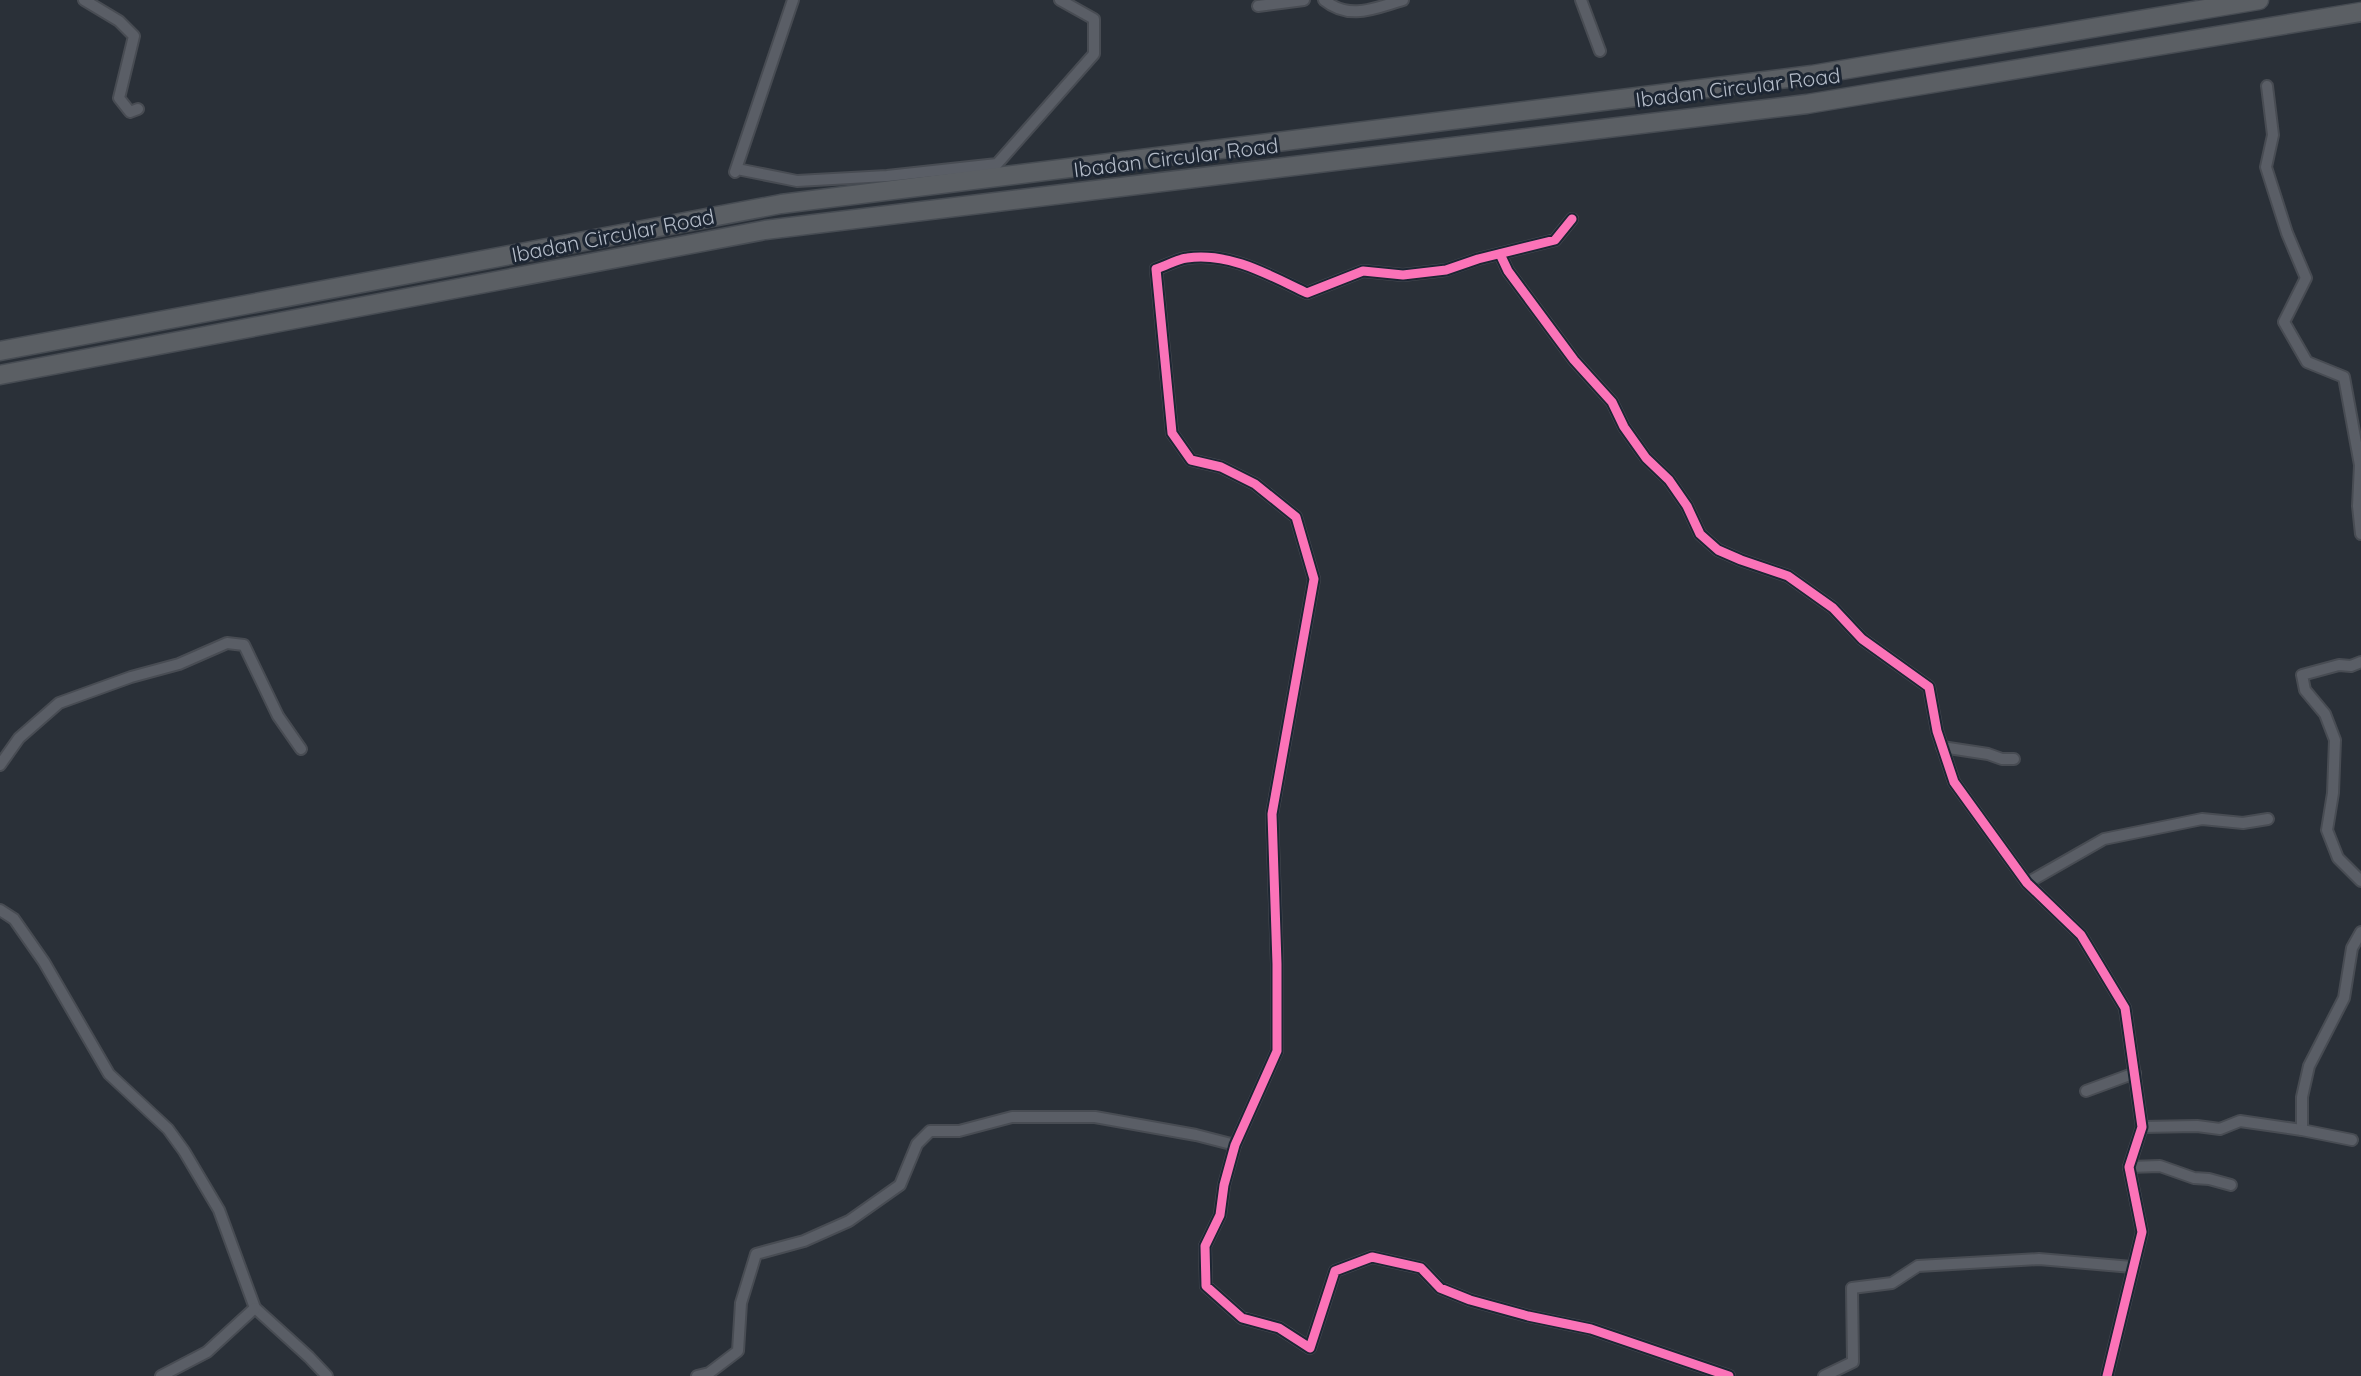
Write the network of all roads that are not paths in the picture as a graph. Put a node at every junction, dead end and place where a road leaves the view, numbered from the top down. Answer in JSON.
{"nodes":[{"id":1,"x":84,"y":0,"type":"edge"},
{"id":2,"x":793,"y":0,"type":"edge"},
{"id":3,"x":1060,"y":0,"type":"edge"},
{"id":4,"x":1304,"y":0,"type":"edge"},
{"id":5,"x":1324,"y":0,"type":"edge"},
{"id":6,"x":1403,"y":0,"type":"edge"},
{"id":7,"x":1581,"y":0,"type":"edge"},
{"id":8,"x":2259,"y":0,"type":"edge"},
{"id":9,"x":1258,"y":6,"type":"dead end"},
{"id":10,"x":2361,"y":12,"type":"edge"},
{"id":11,"x":1600,"y":51,"type":"dead end"},
{"id":12,"x":2267,"y":86,"type":"dead end"},
{"id":13,"x":138,"y":109,"type":"dead end"},
{"id":14,"x":1572,"y":219,"type":"dead end"},
{"id":15,"x":1500,"y":254,"type":"junction"},
{"id":16,"x":0,"y":351,"type":"edge"},
{"id":17,"x":0,"y":375,"type":"edge"},
{"id":18,"x":2361,"y":534,"type":"edge"},
{"id":19,"x":2361,"y":662,"type":"edge"},
{"id":20,"x":1942,"y":747,"type":"junction"},
{"id":21,"x":301,"y":750,"type":"dead end"},
{"id":22,"x":2014,"y":759,"type":"dead end"},
{"id":23,"x":0,"y":765,"type":"edge"},
{"id":24,"x":2268,"y":819,"type":"dead end"},
{"id":25,"x":2361,"y":881,"type":"edge"},
{"id":26,"x":2027,"y":883,"type":"junction"},
{"id":27,"x":0,"y":910,"type":"edge"},
{"id":28,"x":2361,"y":932,"type":"edge"},
{"id":29,"x":2135,"y":1073,"type":"junction"},
{"id":30,"x":2086,"y":1091,"type":"dead end"},
{"id":31,"x":2142,"y":1127,"type":"junction"},
{"id":32,"x":2302,"y":1130,"type":"junction"},
{"id":33,"x":2352,"y":1140,"type":"dead end"},
{"id":34,"x":1236,"y":1145,"type":"junction"},
{"id":35,"x":2129,"y":1167,"type":"junction"},
{"id":36,"x":2231,"y":1185,"type":"dead end"},
{"id":37,"x":2132,"y":1267,"type":"junction"},
{"id":38,"x":255,"y":1308,"type":"junction"},
{"id":39,"x":161,"y":1376,"type":"edge"},
{"id":40,"x":327,"y":1376,"type":"edge"},
{"id":41,"x":697,"y":1376,"type":"edge"},
{"id":42,"x":1729,"y":1376,"type":"edge"},
{"id":43,"x":1824,"y":1376,"type":"edge"},
{"id":44,"x":2107,"y":1376,"type":"edge"}],
"edges":[{"from":1,"to":13,"type":"street"},
{"from":2,"to":3,"type":"street"},
{"from":4,"to":9,"type":"street"},
{"from":5,"to":6,"type":"street"},
{"from":7,"to":11,"type":"street"},
{"from":8,"to":16,"type":"highway","name":"Ibadan Circular Road"},
{"from":10,"to":17,"type":"highway","name":"Ibadan Circular Road"},
{"from":12,"to":18,"type":"street"},
{"from":14,"to":15,"type":"street"},
{"from":15,"to":20,"type":"street"},
{"from":15,"to":34,"type":"street"},
{"from":19,"to":25,"type":"street"},
{"from":20,"to":22,"type":"street"},
{"from":20,"to":26,"type":"street"},
{"from":21,"to":23,"type":"street"},
{"from":24,"to":26,"type":"street"},
{"from":26,"to":29,"type":"street"},
{"from":27,"to":38,"type":"street"},
{"from":28,"to":32,"type":"street"},
{"from":29,"to":30,"type":"street"},
{"from":29,"to":31,"type":"street"},
{"from":31,"to":32,"type":"street"},
{"from":31,"to":35,"type":"street"},
{"from":32,"to":33,"type":"street"},
{"from":34,"to":41,"type":"street"},
{"from":34,"to":42,"type":"street"},
{"from":35,"to":36,"type":"street"},
{"from":35,"to":37,"type":"street"},
{"from":37,"to":43,"type":"street"},
{"from":37,"to":44,"type":"street"},
{"from":38,"to":39,"type":"street"},
{"from":38,"to":40,"type":"street"}]}
